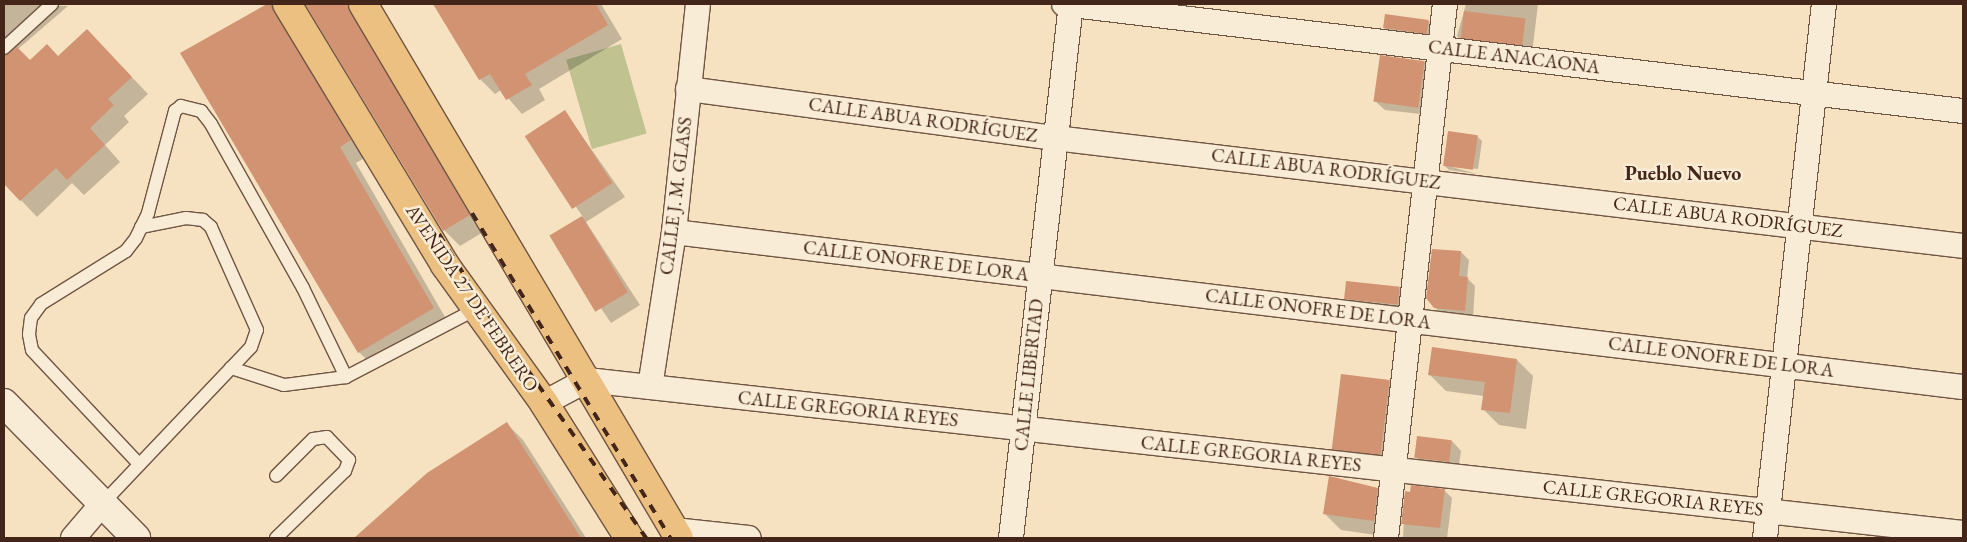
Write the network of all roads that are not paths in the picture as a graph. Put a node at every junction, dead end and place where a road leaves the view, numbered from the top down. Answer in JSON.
{"nodes":[{"id":1,"x":52,"y":4,"type":"edge"},
{"id":2,"x":287,"y":4,"type":"edge"},
{"id":3,"x":363,"y":4,"type":"edge"},
{"id":4,"x":698,"y":4,"type":"edge"},
{"id":5,"x":1069,"y":4,"type":"edge"},
{"id":6,"x":1445,"y":4,"type":"edge"},
{"id":7,"x":1824,"y":4,"type":"edge"},
{"id":8,"x":4,"y":48,"type":"edge"},
{"id":9,"x":1440,"y":48,"type":"junction"},
{"id":10,"x":688,"y":89,"type":"junction"},
{"id":11,"x":1814,"y":93,"type":"junction"},
{"id":12,"x":1963,"y":110,"type":"edge"},
{"id":13,"x":1055,"y":138,"type":"junction"},
{"id":14,"x":1426,"y":180,"type":"junction"},
{"id":15,"x":1800,"y":225,"type":"junction"},
{"id":16,"x":141,"y":227,"type":"junction"},
{"id":17,"x":674,"y":232,"type":"junction"},
{"id":18,"x":1963,"y":246,"type":"edge"},
{"id":19,"x":1039,"y":276,"type":"junction"},
{"id":20,"x":476,"y":309,"type":"junction"},
{"id":21,"x":1410,"y":320,"type":"junction"},
{"id":22,"x":1785,"y":365,"type":"junction"},
{"id":23,"x":231,"y":368,"type":"junction"},
{"id":24,"x":346,"y":377,"type":"junction"},
{"id":25,"x":587,"y":380,"type":"junction"},
{"id":26,"x":650,"y":387,"type":"junction"},
{"id":27,"x":1963,"y":387,"type":"edge"},
{"id":28,"x":4,"y":403,"type":"edge"},
{"id":29,"x":544,"y":403,"type":"junction"},
{"id":30,"x":1025,"y":429,"type":"junction"},
{"id":31,"x":139,"y":464,"type":"junction"},
{"id":32,"x":1393,"y":469,"type":"junction"},
{"id":33,"x":276,"y":476,"type":"dead end"},
{"id":34,"x":102,"y":504,"type":"junction"},
{"id":35,"x":1769,"y":511,"type":"junction"},
{"id":36,"x":1963,"y":533,"type":"edge"},
{"id":37,"x":676,"y":534,"type":"edge"},
{"id":38,"x":73,"y":538,"type":"edge"},
{"id":39,"x":136,"y":538,"type":"edge"},
{"id":40,"x":276,"y":538,"type":"edge"},
{"id":41,"x":629,"y":538,"type":"edge"},
{"id":42,"x":749,"y":538,"type":"edge"},
{"id":43,"x":1011,"y":538,"type":"edge"},
{"id":44,"x":1386,"y":538,"type":"edge"},
{"id":45,"x":1765,"y":538,"type":"edge"}],
"edges":[{"from":1,"to":8,"type":"lane"},
{"from":2,"to":20,"type":"main road","name":"AVENIDA 27 DE FEBRERO"},
{"from":3,"to":25,"type":"main road"},
{"from":4,"to":10,"type":"street","name":"CALLE J. M. GLASS"},
{"from":5,"to":9,"type":"street","name":"CALLE ANACAONA"},
{"from":5,"to":13,"type":"street","name":"CALLE LIBERTAD"},
{"from":6,"to":9,"type":"street"},
{"from":7,"to":11,"type":"street"},
{"from":9,"to":11,"type":"street","name":"CALLE ANACAONA"},
{"from":9,"to":14,"type":"street"},
{"from":10,"to":13,"type":"street","name":"CALLE ABUA RODRÍGUEZ"},
{"from":10,"to":17,"type":"street","name":"CALLE J. M. GLASS"},
{"from":11,"to":12,"type":"street","name":"CALLE ANACAONA"},
{"from":11,"to":15,"type":"street"},
{"from":13,"to":14,"type":"street","name":"CALLE ABUA RODRÍGUEZ"},
{"from":13,"to":19,"type":"street","name":"CALLE LIBERTAD"},
{"from":14,"to":15,"type":"street","name":"CALLE ABUA RODRÍGUEZ"},
{"from":14,"to":21,"type":"street"},
{"from":15,"to":18,"type":"street","name":"CALLE ABUA RODRÍGUEZ"},
{"from":15,"to":22,"type":"street"},
{"from":16,"to":23,"type":"lane"},
{"from":16,"to":24,"type":"lane"},
{"from":16,"to":31,"type":"lane"},
{"from":17,"to":19,"type":"street","name":"CALLE ONOFRE DE LORA"},
{"from":17,"to":26,"type":"street","name":"CALLE J. M. GLASS"},
{"from":19,"to":21,"type":"street","name":"CALLE ONOFRE DE LORA"},
{"from":19,"to":30,"type":"street","name":"CALLE LIBERTAD"},
{"from":20,"to":24,"type":"lane"},
{"from":20,"to":29,"type":"main road","name":"AVENIDA 27 DE FEBRERO"},
{"from":21,"to":22,"type":"street","name":"CALLE ONOFRE DE LORA"},
{"from":21,"to":32,"type":"street"},
{"from":22,"to":27,"type":"street","name":"CALLE ONOFRE DE LORA"},
{"from":22,"to":35,"type":"street"},
{"from":23,"to":24,"type":"lane"},
{"from":23,"to":31,"type":"lane"},
{"from":25,"to":26,"type":"street","name":"CALLE GREGORIA REYES"},
{"from":25,"to":29,"type":"street"},
{"from":25,"to":37,"type":"main road"},
{"from":26,"to":30,"type":"street","name":"CALLE GREGORIA REYES"},
{"from":28,"to":34,"type":"main road"},
{"from":29,"to":41,"type":"main road","name":"AVENIDA 27 DE FEBRERO"},
{"from":30,"to":32,"type":"street","name":"CALLE GREGORIA REYES"},
{"from":30,"to":43,"type":"street","name":"CALLE LIBERTAD"},
{"from":31,"to":34,"type":"lane"},
{"from":32,"to":35,"type":"street","name":"CALLE GREGORIA REYES"},
{"from":32,"to":44,"type":"street"},
{"from":33,"to":40,"type":"lane"},
{"from":34,"to":38,"type":"street"},
{"from":34,"to":39,"type":"main road"},
{"from":35,"to":36,"type":"street","name":"CALLE GREGORIA REYES"},
{"from":35,"to":45,"type":"street"},
{"from":37,"to":42,"type":"street"}]}
